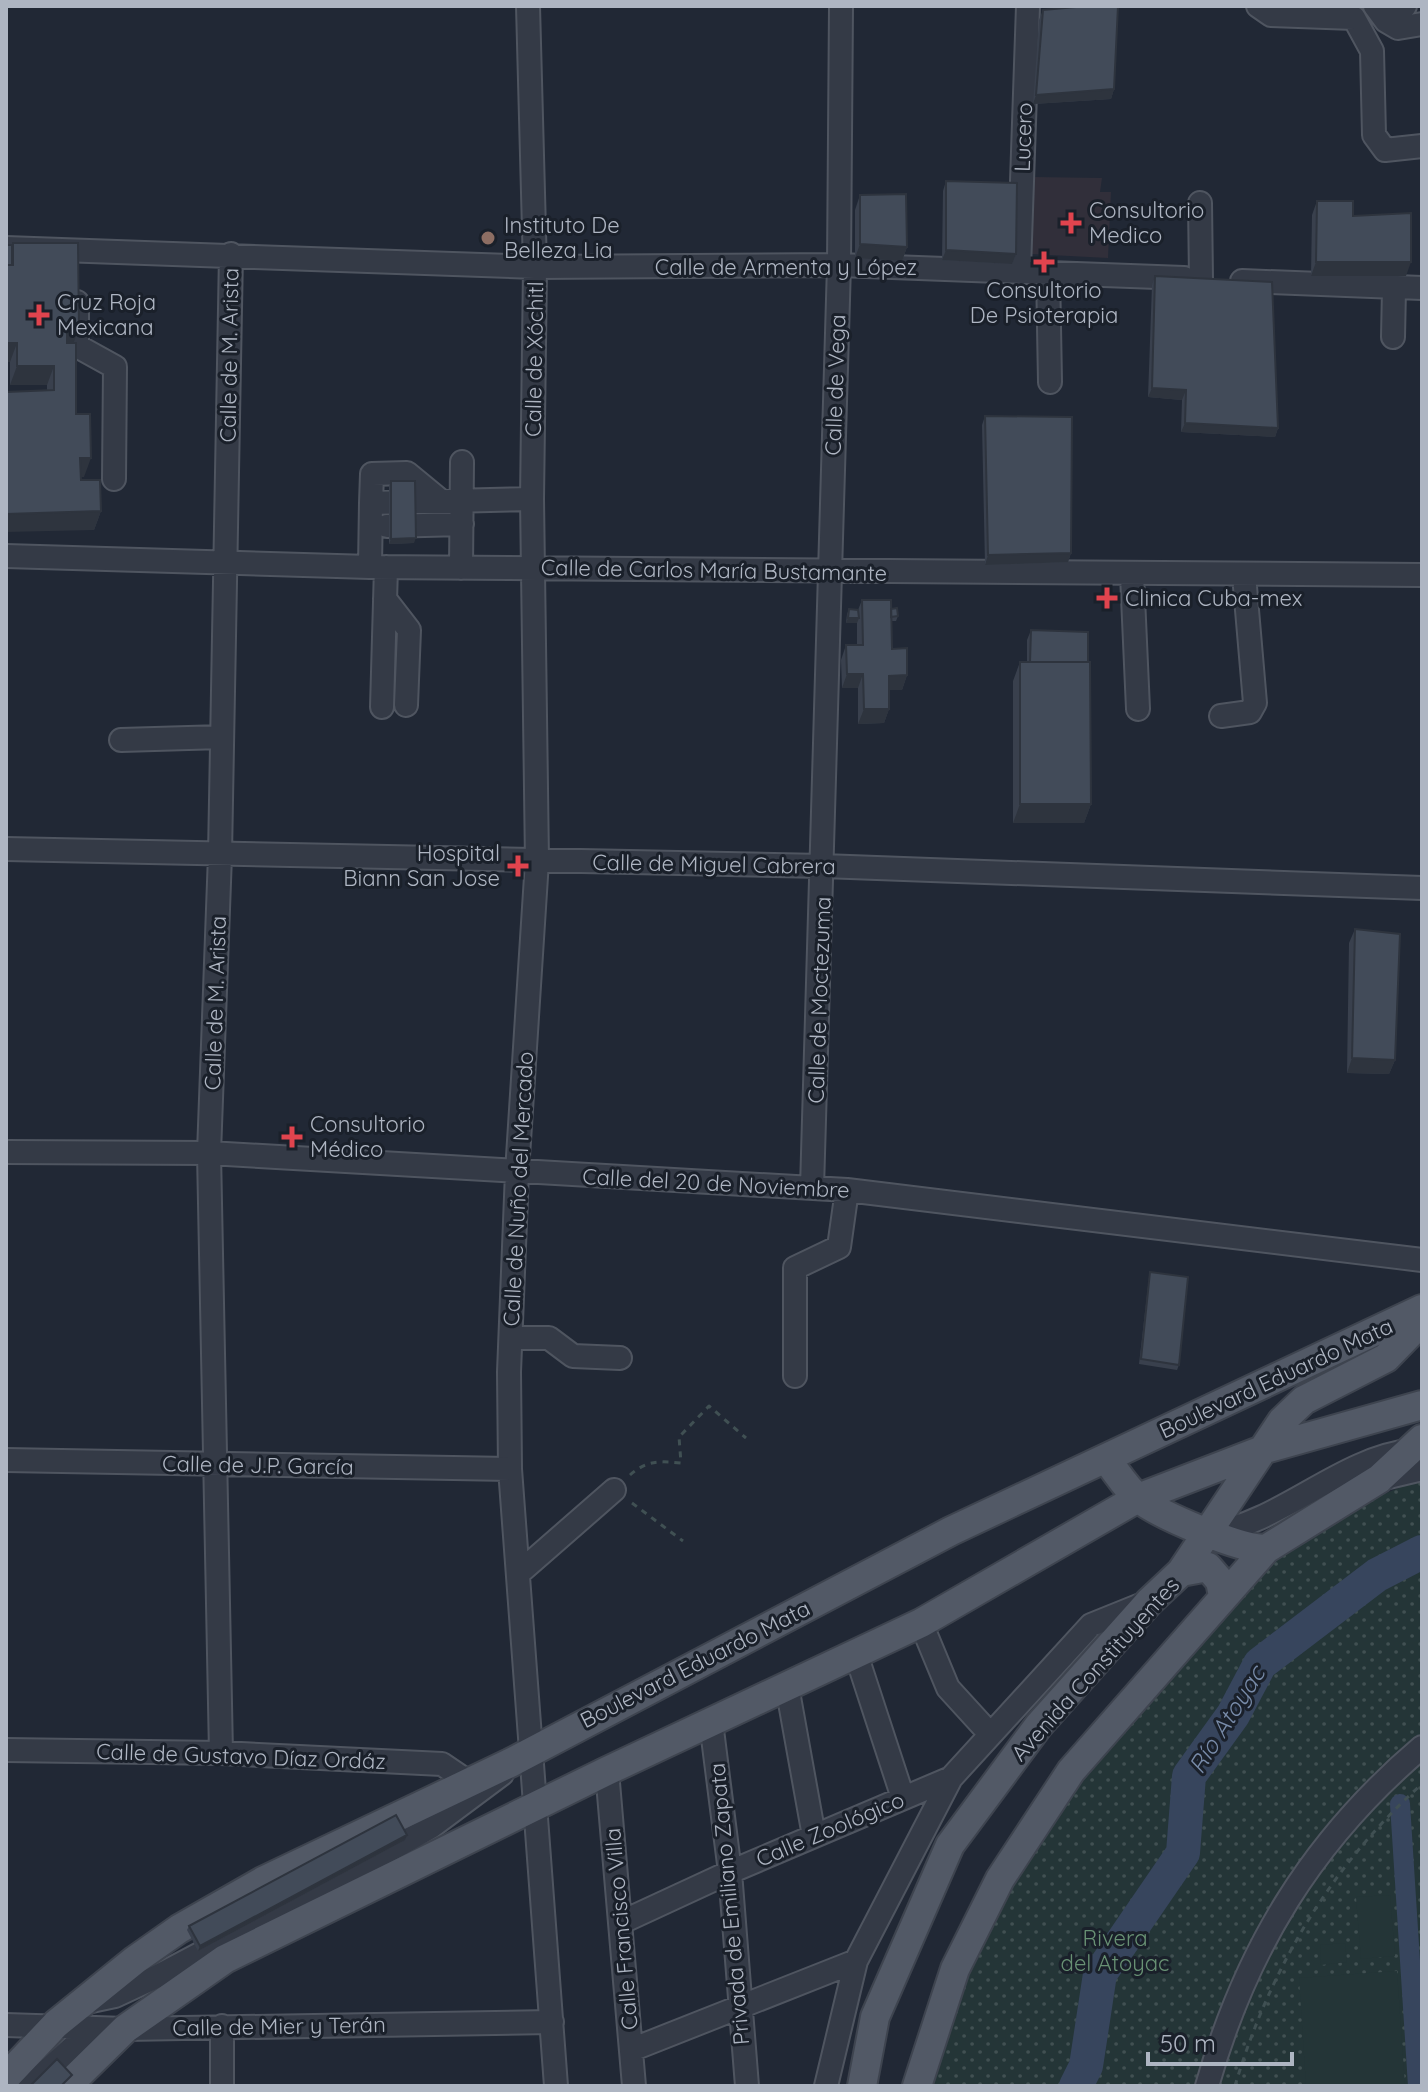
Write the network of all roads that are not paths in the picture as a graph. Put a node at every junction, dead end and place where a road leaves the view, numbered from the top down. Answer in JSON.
{"nodes":[{"id":1,"x":528,"y":6,"type":"edge"},
{"id":2,"x":841,"y":6,"type":"edge"},
{"id":3,"x":1028,"y":6,"type":"edge"},
{"id":4,"x":1258,"y":6,"type":"edge"},
{"id":5,"x":1376,"y":6,"type":"edge"},
{"id":6,"x":1405,"y":6,"type":"edge"},
{"id":7,"x":1422,"y":24,"type":"edge"},
{"id":8,"x":1422,"y":146,"type":"edge"},
{"id":9,"x":1200,"y":203,"type":"dead end"},
{"id":10,"x":6,"y":248,"type":"edge"},
{"id":11,"x":231,"y":254,"type":"junction"},
{"id":12,"x":839,"y":265,"type":"junction"},
{"id":13,"x":78,"y":266,"type":"junction"},
{"id":14,"x":535,"y":267,"type":"junction"},
{"id":15,"x":1019,"y":269,"type":"junction"},
{"id":16,"x":1048,"y":271,"type":"junction"},
{"id":17,"x":1201,"y":279,"type":"junction"},
{"id":18,"x":1422,"y":288,"type":"edge"},
{"id":19,"x":1394,"y":289,"type":"junction"},
{"id":20,"x":1393,"y":337,"type":"dead end"},
{"id":21,"x":1050,"y":382,"type":"dead end"},
{"id":22,"x":462,"y":462,"type":"dead end"},
{"id":23,"x":114,"y":479,"type":"dead end"},
{"id":24,"x":532,"y":499,"type":"junction"},
{"id":25,"x":451,"y":501,"type":"junction"},
{"id":26,"x":462,"y":524,"type":"junction"},
{"id":27,"x":371,"y":526,"type":"junction"},
{"id":28,"x":6,"y":556,"type":"edge"},
{"id":29,"x":226,"y":562,"type":"junction"},
{"id":30,"x":378,"y":567,"type":"junction"},
{"id":31,"x":532,"y":567,"type":"junction"},
{"id":32,"x":461,"y":568,"type":"junction"},
{"id":33,"x":828,"y":572,"type":"junction"},
{"id":34,"x":1132,"y":575,"type":"junction"},
{"id":35,"x":1244,"y":575,"type":"junction"},
{"id":36,"x":1422,"y":575,"type":"edge"},
{"id":37,"x":385,"y":599,"type":"junction"},
{"id":38,"x":406,"y":705,"type":"dead end"},
{"id":39,"x":382,"y":707,"type":"dead end"},
{"id":40,"x":1138,"y":709,"type":"dead end"},
{"id":41,"x":1221,"y":716,"type":"dead end"},
{"id":42,"x":222,"y":737,"type":"junction"},
{"id":43,"x":121,"y":740,"type":"dead end"},
{"id":44,"x":6,"y":849,"type":"edge"},
{"id":45,"x":220,"y":855,"type":"junction"},
{"id":46,"x":537,"y":861,"type":"junction"},
{"id":47,"x":823,"y":866,"type":"junction"},
{"id":48,"x":1422,"y":888,"type":"edge"},
{"id":49,"x":6,"y":1152,"type":"edge"},
{"id":50,"x":209,"y":1153,"type":"junction"},
{"id":51,"x":517,"y":1172,"type":"junction"},
{"id":52,"x":812,"y":1188,"type":"junction"},
{"id":53,"x":847,"y":1190,"type":"junction"},
{"id":54,"x":1422,"y":1260,"type":"edge"},
{"id":55,"x":1422,"y":1309,"type":"edge"},
{"id":56,"x":1422,"y":1321,"type":"edge"},
{"id":57,"x":511,"y":1338,"type":"junction"},
{"id":58,"x":620,"y":1358,"type":"dead end"},
{"id":59,"x":795,"y":1376,"type":"dead end"},
{"id":60,"x":1422,"y":1405,"type":"edge"},
{"id":61,"x":1265,"y":1449,"type":"junction"},
{"id":62,"x":1420,"y":1452,"type":"edge"},
{"id":63,"x":1106,"y":1459,"type":"junction"},
{"id":64,"x":6,"y":1460,"type":"edge"},
{"id":65,"x":215,"y":1464,"type":"junction"},
{"id":66,"x":510,"y":1469,"type":"junction"},
{"id":67,"x":614,"y":1490,"type":"road end"},
{"id":68,"x":1138,"y":1498,"type":"junction"},
{"id":69,"x":1209,"y":1534,"type":"junction"},
{"id":70,"x":1266,"y":1549,"type":"junction"},
{"id":71,"x":1181,"y":1572,"type":"junction"},
{"id":72,"x":519,"y":1573,"type":"junction"},
{"id":73,"x":1223,"y":1596,"type":"junction"},
{"id":74,"x":1149,"y":1602,"type":"junction"},
{"id":75,"x":921,"y":1623,"type":"junction"},
{"id":76,"x":856,"y":1654,"type":"junction"},
{"id":77,"x":787,"y":1686,"type":"junction"},
{"id":78,"x":711,"y":1722,"type":"junction"},
{"id":79,"x":990,"y":1734,"type":"junction"},
{"id":80,"x":1422,"y":1747,"type":"edge"},
{"id":81,"x":6,"y":1750,"type":"edge"},
{"id":82,"x":221,"y":1753,"type":"junction"},
{"id":83,"x":519,"y":1757,"type":"junction"},
{"id":84,"x":607,"y":1771,"type":"junction"},
{"id":85,"x":951,"y":1778,"type":"junction"},
{"id":86,"x":470,"y":1783,"type":"junction"},
{"id":87,"x":903,"y":1798,"type":"junction"},
{"id":88,"x":534,"y":1809,"type":"junction"},
{"id":89,"x":814,"y":1836,"type":"junction"},
{"id":90,"x":730,"y":1872,"type":"junction"},
{"id":91,"x":622,"y":1922,"type":"junction"},
{"id":92,"x":856,"y":1961,"type":"junction"},
{"id":93,"x":80,"y":2004,"type":"junction"},
{"id":94,"x":739,"y":2005,"type":"junction"},
{"id":95,"x":552,"y":2022,"type":"junction"},
{"id":96,"x":56,"y":2024,"type":"junction"},
{"id":97,"x":6,"y":2025,"type":"edge"},
{"id":98,"x":222,"y":2026,"type":"junction"},
{"id":99,"x":124,"y":2030,"type":"junction"},
{"id":100,"x":631,"y":2050,"type":"junction"},
{"id":101,"x":6,"y":2077,"type":"edge"},
{"id":102,"x":30,"y":2086,"type":"edge"},
{"id":103,"x":67,"y":2086,"type":"edge"},
{"id":104,"x":222,"y":2086,"type":"edge"},
{"id":105,"x":556,"y":2086,"type":"edge"},
{"id":106,"x":634,"y":2086,"type":"edge"},
{"id":107,"x":747,"y":2086,"type":"edge"},
{"id":108,"x":826,"y":2086,"type":"edge"},
{"id":109,"x":862,"y":2086,"type":"edge"},
{"id":110,"x":917,"y":2086,"type":"edge"},
{"id":111,"x":1207,"y":2086,"type":"edge"}],
"edges":[{"from":1,"to":14,"type":"street","name":"Calle de Xóchitl"},
{"from":2,"to":12,"type":"street","name":"Calle de Vega"},
{"from":3,"to":15,"type":"street","name":"Lucero"},
{"from":4,"to":8,"type":"street"},
{"from":5,"to":6,"type":"street"},
{"from":5,"to":7,"type":"street"},
{"from":9,"to":17,"type":"street"},
{"from":10,"to":13,"type":"street","name":"Calle de Armenta y López"},
{"from":11,"to":13,"type":"street","name":"Calle de Armenta y López"},
{"from":11,"to":14,"type":"street","name":"Calle de Armenta y López"},
{"from":11,"to":29,"type":"street","name":"Calle de M. Arista"},
{"from":12,"to":14,"type":"street","name":"Calle de Armenta y López"},
{"from":12,"to":15,"type":"street","name":"Calle de Armenta y López"},
{"from":12,"to":33,"type":"street","name":"Calle de Vega"},
{"from":13,"to":23,"type":"street"},
{"from":14,"to":24,"type":"street","name":"Calle de Xóchitl"},
{"from":15,"to":16,"type":"street","name":"Calle de Armenta y López"},
{"from":16,"to":17,"type":"street","name":"Calle de Armenta y López"},
{"from":16,"to":21,"type":"street"},
{"from":17,"to":19,"type":"street","name":"Calle de Armenta y López"},
{"from":18,"to":19,"type":"street","name":"Calle de Armenta y López"},
{"from":19,"to":20,"type":"street"},
{"from":22,"to":25,"type":"street"},
{"from":24,"to":25,"type":"street"},
{"from":24,"to":31,"type":"street","name":"Calle de Xóchitl"},
{"from":25,"to":26,"type":"street"},
{"from":25,"to":27,"type":"street"},
{"from":26,"to":27,"type":"street"},
{"from":26,"to":32,"type":"street"},
{"from":27,"to":30,"type":"street"},
{"from":28,"to":29,"type":"street","name":"Calle de Carlos María Bustamante"},
{"from":29,"to":30,"type":"street","name":"Calle de Carlos María Bustamante"},
{"from":29,"to":42,"type":"street","name":"Calle de M. Arista"},
{"from":30,"to":32,"type":"street","name":"Calle de Carlos María Bustamante"},
{"from":30,"to":37,"type":"street"},
{"from":31,"to":32,"type":"street","name":"Calle de Carlos María Bustamante"},
{"from":31,"to":33,"type":"street","name":"Calle de Carlos María Bustamante"},
{"from":31,"to":46,"type":"street","name":"Calle de Nuño del Mercado"},
{"from":33,"to":34,"type":"street","name":"Calle de Carlos María Bustamante"},
{"from":33,"to":47,"type":"street","name":"Calle de Moctezuma"},
{"from":34,"to":35,"type":"street","name":"Calle de Carlos María Bustamante"},
{"from":34,"to":40,"type":"street"},
{"from":35,"to":36,"type":"street","name":"Calle de Carlos María Bustamante"},
{"from":35,"to":41,"type":"street"},
{"from":37,"to":38,"type":"street"},
{"from":37,"to":39,"type":"street"},
{"from":42,"to":43,"type":"street"},
{"from":42,"to":45,"type":"street","name":"Calle de M. Arista"},
{"from":44,"to":45,"type":"street","name":"Calle de Miguel Cabrera"},
{"from":45,"to":46,"type":"street","name":"Calle de Miguel Cabrera"},
{"from":45,"to":50,"type":"street","name":"Calle de M. Arista"},
{"from":46,"to":47,"type":"street","name":"Calle de Miguel Cabrera"},
{"from":46,"to":51,"type":"street","name":"Calle de Nuño del Mercado"},
{"from":47,"to":48,"type":"street","name":"Calle de Miguel Cabrera"},
{"from":47,"to":52,"type":"street","name":"Calle de Moctezuma"},
{"from":49,"to":50,"type":"street","name":"Calle del 20 de Noviembre"},
{"from":50,"to":51,"type":"street","name":"Calle del 20 de Noviembre"},
{"from":50,"to":65,"type":"street","name":"Calle de M. Arista"},
{"from":51,"to":52,"type":"street","name":"Calle del 20 de Noviembre"},
{"from":51,"to":57,"type":"street","name":"Calle de Nuño del Mercado"},
{"from":52,"to":53,"type":"street","name":"Calle del 20 de Noviembre"},
{"from":53,"to":54,"type":"street","name":"Calle del 20 de Noviembre"},
{"from":53,"to":59,"type":"street"},
{"from":55,"to":63,"type":"main road","name":"Boulevard Eduardo Mata"},
{"from":56,"to":61,"type":"main road","name":"Avenida Constituyentes"},
{"from":57,"to":58,"type":"street"},
{"from":57,"to":66,"type":"street","name":"Calle de Nuño del Mercado"},
{"from":60,"to":61,"type":"main road"},
{"from":61,"to":68,"type":"main road"},
{"from":61,"to":69,"type":"main road","name":"Avenida Constituyentes"},
{"from":62,"to":69,"type":"street"},
{"from":62,"to":70,"type":"main road"},
{"from":63,"to":68,"type":"main road"},
{"from":63,"to":83,"type":"main road","name":"Boulevard Eduardo Mata"},
{"from":64,"to":65,"type":"street","name":"Calle de J.P. García"},
{"from":65,"to":66,"type":"street","name":"Calle de J.P. García"},
{"from":65,"to":82,"type":"street","name":"Calle de M. Arista"},
{"from":66,"to":72,"type":"street","name":"Calle de Nuño del Mercado"},
{"from":67,"to":72,"type":"street"},
{"from":68,"to":69,"type":"main road"},
{"from":68,"to":75,"type":"main road"},
{"from":69,"to":70,"type":"main road"},
{"from":69,"to":71,"type":"main road","name":"Avenida Constituyentes"},
{"from":70,"to":73,"type":"main road"},
{"from":71,"to":73,"type":"main road"},
{"from":71,"to":74,"type":"main road","name":"Avenida Constituyentes"},
{"from":72,"to":83,"type":"street","name":"Calle de Nuño del Mercado"},
{"from":73,"to":110,"type":"main road"},
{"from":74,"to":79,"type":"street"},
{"from":74,"to":109,"type":"main road","name":"Avenida Constituyentes"},
{"from":75,"to":76,"type":"main road"},
{"from":75,"to":79,"type":"street"},
{"from":76,"to":77,"type":"main road"},
{"from":76,"to":87,"type":"street"},
{"from":77,"to":78,"type":"main road"},
{"from":77,"to":89,"type":"street"},
{"from":78,"to":84,"type":"main road"},
{"from":78,"to":90,"type":"street","name":"Privada de Emiliano Zapata"},
{"from":79,"to":85,"type":"street"},
{"from":80,"to":111,"type":"street"},
{"from":81,"to":82,"type":"street","name":"Calle de Gustavo Díaz Ordáz"},
{"from":82,"to":86,"type":"street","name":"Calle de Gustavo Díaz Ordáz"},
{"from":83,"to":86,"type":"main road","name":"Boulevard Eduardo Mata"},
{"from":83,"to":88,"type":"street","name":"Calle de Nuño del Mercado"},
{"from":83,"to":93,"type":"street"},
{"from":84,"to":88,"type":"main road"},
{"from":84,"to":91,"type":"street","name":"Calle Francisco Villa"},
{"from":85,"to":87,"type":"street","name":"Calle Zoológico"},
{"from":85,"to":92,"type":"street"},
{"from":86,"to":93,"type":"main road","name":"Boulevard Eduardo Mata"},
{"from":87,"to":89,"type":"street","name":"Calle Zoológico"},
{"from":88,"to":95,"type":"street","name":"Calle de Nuño del Mercado"},
{"from":88,"to":99,"type":"main road"},
{"from":89,"to":90,"type":"street","name":"Calle Zoológico"},
{"from":90,"to":91,"type":"street","name":"Calle Zoológico"},
{"from":90,"to":94,"type":"street","name":"Privada de Emiliano Zapata"},
{"from":91,"to":100,"type":"street","name":"Calle Francisco Villa"},
{"from":92,"to":94,"type":"street"},
{"from":92,"to":108,"type":"street"},
{"from":93,"to":96,"type":"main road","name":"Boulevard Eduardo Mata"},
{"from":94,"to":100,"type":"street"},
{"from":94,"to":107,"type":"street","name":"Privada de Emiliano Zapata"},
{"from":95,"to":98,"type":"street","name":"Calle de Mier y Terán"},
{"from":95,"to":105,"type":"street","name":"Calle de Nuño del Mercado"},
{"from":96,"to":97,"type":"street","name":"Calle de Mier y Terán"},
{"from":96,"to":99,"type":"street","name":"Calle de Mier y Terán"},
{"from":96,"to":101,"type":"main road","name":"Boulevard Eduardo Mata"},
{"from":98,"to":99,"type":"street","name":"Calle de Mier y Terán"},
{"from":98,"to":104,"type":"street"},
{"from":99,"to":102,"type":"street"},
{"from":99,"to":103,"type":"main road"},
{"from":100,"to":106,"type":"street","name":"Calle Francisco Villa"}]}
